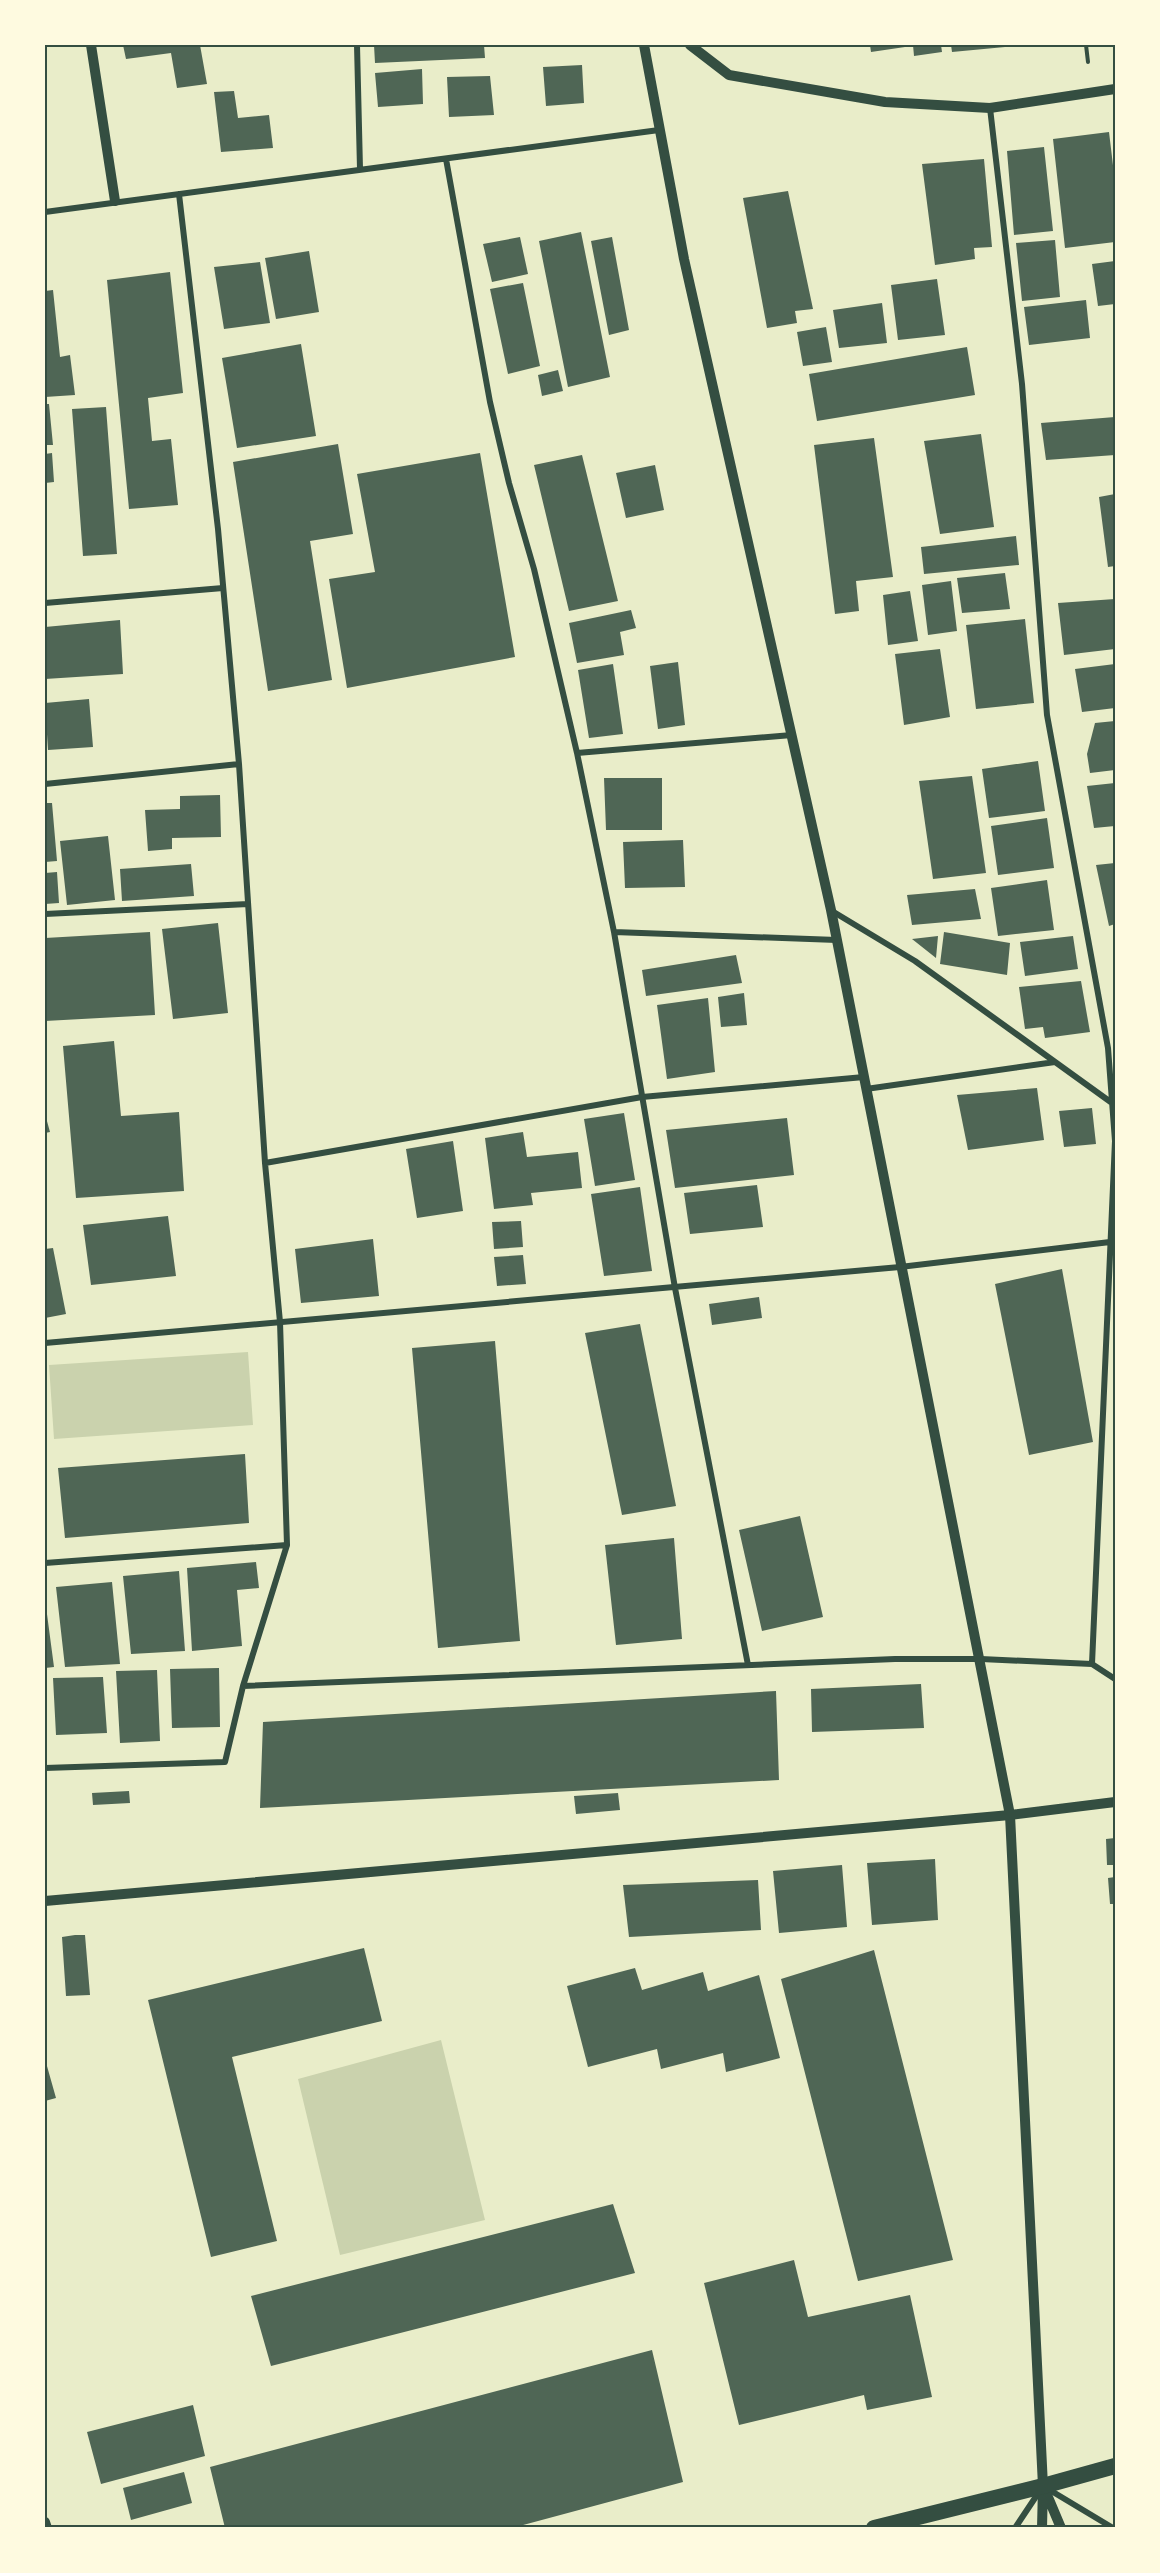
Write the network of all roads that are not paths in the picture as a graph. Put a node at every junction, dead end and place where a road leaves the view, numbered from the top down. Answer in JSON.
{"nodes":[{"id":1,"x":91,"y":45,"type":"edge"},
{"id":2,"x":357,"y":45,"type":"edge"},
{"id":3,"x":644,"y":45,"type":"edge"},
{"id":4,"x":690,"y":45,"type":"edge"},
{"id":5,"x":1115,"y":89,"type":"edge"},
{"id":6,"x":990,"y":108,"type":"junction"},
{"id":7,"x":659,"y":130,"type":"junction"},
{"id":8,"x":446,"y":159,"type":"junction"},
{"id":9,"x":360,"y":169,"type":"junction"},
{"id":10,"x":179,"y":194,"type":"junction"},
{"id":11,"x":115,"y":201,"type":"junction"},
{"id":12,"x":45,"y":212,"type":"edge"},
{"id":13,"x":223,"y":588,"type":"junction"},
{"id":14,"x":45,"y":603,"type":"edge"},
{"id":15,"x":792,"y":735,"type":"junction"},
{"id":16,"x":577,"y":753,"type":"junction"},
{"id":17,"x":239,"y":764,"type":"junction"},
{"id":18,"x":45,"y":784,"type":"edge"},
{"id":19,"x":248,"y":904,"type":"junction"},
{"id":20,"x":831,"y":910,"type":"junction"},
{"id":21,"x":45,"y":914,"type":"edge"},
{"id":22,"x":614,"y":932,"type":"junction"},
{"id":23,"x":837,"y":940,"type":"junction"},
{"id":24,"x":1055,"y":1062,"type":"junction"},
{"id":25,"x":864,"y":1077,"type":"junction"},
{"id":26,"x":866,"y":1089,"type":"junction"},
{"id":27,"x":642,"y":1097,"type":"junction"},
{"id":28,"x":1112,"y":1103,"type":"junction"},
{"id":29,"x":265,"y":1163,"type":"junction"},
{"id":30,"x":1110,"y":1242,"type":"junction"},
{"id":31,"x":900,"y":1267,"type":"junction"},
{"id":32,"x":675,"y":1288,"type":"junction"},
{"id":33,"x":280,"y":1322,"type":"junction"},
{"id":34,"x":45,"y":1343,"type":"edge"},
{"id":35,"x":287,"y":1545,"type":"junction"},
{"id":36,"x":45,"y":1563,"type":"edge"},
{"id":37,"x":981,"y":1659,"type":"junction"},
{"id":38,"x":1092,"y":1664,"type":"junction"},
{"id":39,"x":748,"y":1665,"type":"junction"},
{"id":40,"x":1115,"y":1679,"type":"edge"},
{"id":41,"x":243,"y":1686,"type":"junction"},
{"id":42,"x":45,"y":1768,"type":"edge"},
{"id":43,"x":1115,"y":1803,"type":"edge"},
{"id":44,"x":1010,"y":1815,"type":"junction"},
{"id":45,"x":45,"y":1901,"type":"edge"},
{"id":46,"x":1115,"y":2466,"type":"edge"},
{"id":47,"x":1043,"y":2487,"type":"junction"},
{"id":48,"x":45,"y":2522,"type":"edge"},
{"id":49,"x":47,"y":2528,"type":"edge"},
{"id":50,"x":874,"y":2528,"type":"edge"},
{"id":51,"x":1015,"y":2528,"type":"edge"},
{"id":52,"x":1042,"y":2528,"type":"edge"},
{"id":53,"x":1061,"y":2528,"type":"edge"},
{"id":54,"x":1113,"y":2528,"type":"edge"}],
"edges":[{"from":1,"to":11,"type":"street"},
{"from":2,"to":9,"type":"street"},
{"from":3,"to":7,"type":"street"},
{"from":4,"to":6,"type":"street"},
{"from":5,"to":6,"type":"street"},
{"from":6,"to":28,"type":"street"},
{"from":7,"to":8,"type":"street"},
{"from":7,"to":15,"type":"street"},
{"from":8,"to":9,"type":"street"},
{"from":8,"to":16,"type":"street"},
{"from":9,"to":10,"type":"street"},
{"from":10,"to":11,"type":"street"},
{"from":10,"to":13,"type":"street"},
{"from":11,"to":12,"type":"street"},
{"from":13,"to":14,"type":"street"},
{"from":13,"to":17,"type":"street"},
{"from":15,"to":16,"type":"street"},
{"from":15,"to":20,"type":"street"},
{"from":16,"to":22,"type":"street"},
{"from":17,"to":18,"type":"street"},
{"from":17,"to":19,"type":"street"},
{"from":19,"to":21,"type":"street"},
{"from":19,"to":29,"type":"street"},
{"from":20,"to":23,"type":"street"},
{"from":20,"to":24,"type":"street"},
{"from":22,"to":23,"type":"street"},
{"from":22,"to":27,"type":"street"},
{"from":23,"to":25,"type":"street"},
{"from":24,"to":26,"type":"street"},
{"from":24,"to":28,"type":"street"},
{"from":25,"to":26,"type":"street"},
{"from":25,"to":27,"type":"street"},
{"from":26,"to":31,"type":"street"},
{"from":27,"to":29,"type":"street"},
{"from":27,"to":32,"type":"street"},
{"from":28,"to":30,"type":"street"},
{"from":29,"to":33,"type":"street"},
{"from":30,"to":31,"type":"street"},
{"from":30,"to":38,"type":"street"},
{"from":31,"to":32,"type":"street"},
{"from":31,"to":37,"type":"street"},
{"from":32,"to":33,"type":"street"},
{"from":32,"to":39,"type":"street"},
{"from":33,"to":34,"type":"street"},
{"from":33,"to":35,"type":"street"},
{"from":35,"to":36,"type":"street"},
{"from":35,"to":41,"type":"street"},
{"from":37,"to":38,"type":"street"},
{"from":37,"to":39,"type":"street"},
{"from":37,"to":44,"type":"street"},
{"from":38,"to":40,"type":"street"},
{"from":39,"to":41,"type":"street"},
{"from":41,"to":42,"type":"street"},
{"from":43,"to":44,"type":"street"},
{"from":44,"to":45,"type":"street"},
{"from":44,"to":47,"type":"street"},
{"from":46,"to":47,"type":"highway"},
{"from":47,"to":50,"type":"highway"},
{"from":47,"to":51,"type":"street"},
{"from":47,"to":52,"type":"street"},
{"from":47,"to":53,"type":"street"},
{"from":47,"to":54,"type":"street"},
{"from":48,"to":49,"type":"street"}]}
